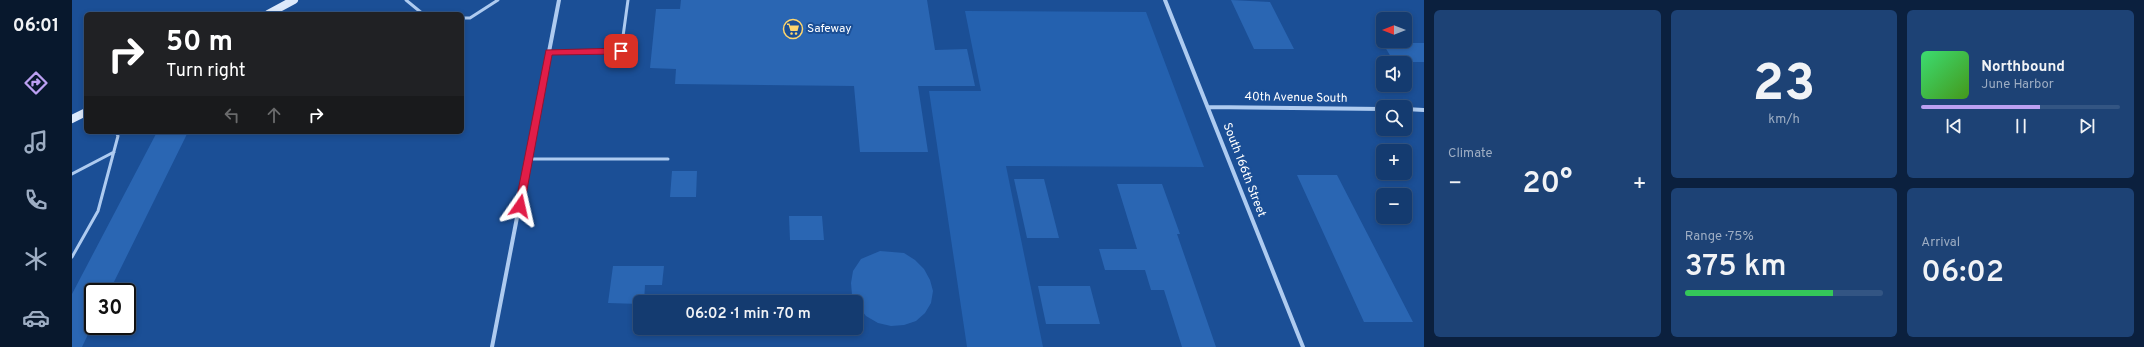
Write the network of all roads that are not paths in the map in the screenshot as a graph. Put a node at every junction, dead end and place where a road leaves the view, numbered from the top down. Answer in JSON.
{"nodes":[{"id":1,"x":294,"y":0,"type":"edge"},
{"id":2,"x":406,"y":0,"type":"edge"},
{"id":3,"x":498,"y":0,"type":"edge"},
{"id":4,"x":559,"y":0,"type":"edge"},
{"id":5,"x":628,"y":0,"type":"edge"},
{"id":6,"x":1165,"y":0,"type":"edge"},
{"id":7,"x":272,"y":12,"type":"edge"},
{"id":8,"x":421,"y":12,"type":"edge"},
{"id":9,"x":464,"y":18,"type":"edge"},
{"id":10,"x":549,"y":52,"type":"junction"},
{"id":11,"x":1208,"y":107,"type":"junction"},
{"id":12,"x":1376,"y":109,"type":"edge"},
{"id":13,"x":1412,"y":109,"type":"edge"},
{"id":14,"x":1424,"y":110,"type":"edge"},
{"id":15,"x":84,"y":113,"type":"edge"},
{"id":16,"x":72,"y":119,"type":"edge"},
{"id":17,"x":117,"y":134,"type":"edge"},
{"id":18,"x":114,"y":152,"type":"junction"},
{"id":19,"x":528,"y":159,"type":"junction"},
{"id":20,"x":668,"y":160,"type":"dead end"},
{"id":21,"x":72,"y":174,"type":"edge"},
{"id":22,"x":72,"y":257,"type":"edge"},
{"id":23,"x":492,"y":347,"type":"edge"},
{"id":24,"x":1303,"y":347,"type":"edge"}],
"edges":[{"from":1,"to":7,"type":"main road"},
{"from":2,"to":8,"type":"lane"},
{"from":3,"to":9,"type":"lane"},
{"from":4,"to":10,"type":"street"},
{"from":5,"to":10,"type":"lane"},
{"from":6,"to":11,"type":"street","name":"South 166th Street"},
{"from":10,"to":19,"type":"street"},
{"from":11,"to":12,"type":"street","name":"40th Avenue South"},
{"from":11,"to":24,"type":"street","name":"South 166th Street"},
{"from":13,"to":14,"type":"street"},
{"from":15,"to":16,"type":"main road"},
{"from":17,"to":18,"type":"lane"},
{"from":18,"to":21,"type":"lane"},
{"from":18,"to":22,"type":"lane"},
{"from":19,"to":20,"type":"lane"},
{"from":19,"to":23,"type":"street"}]}
